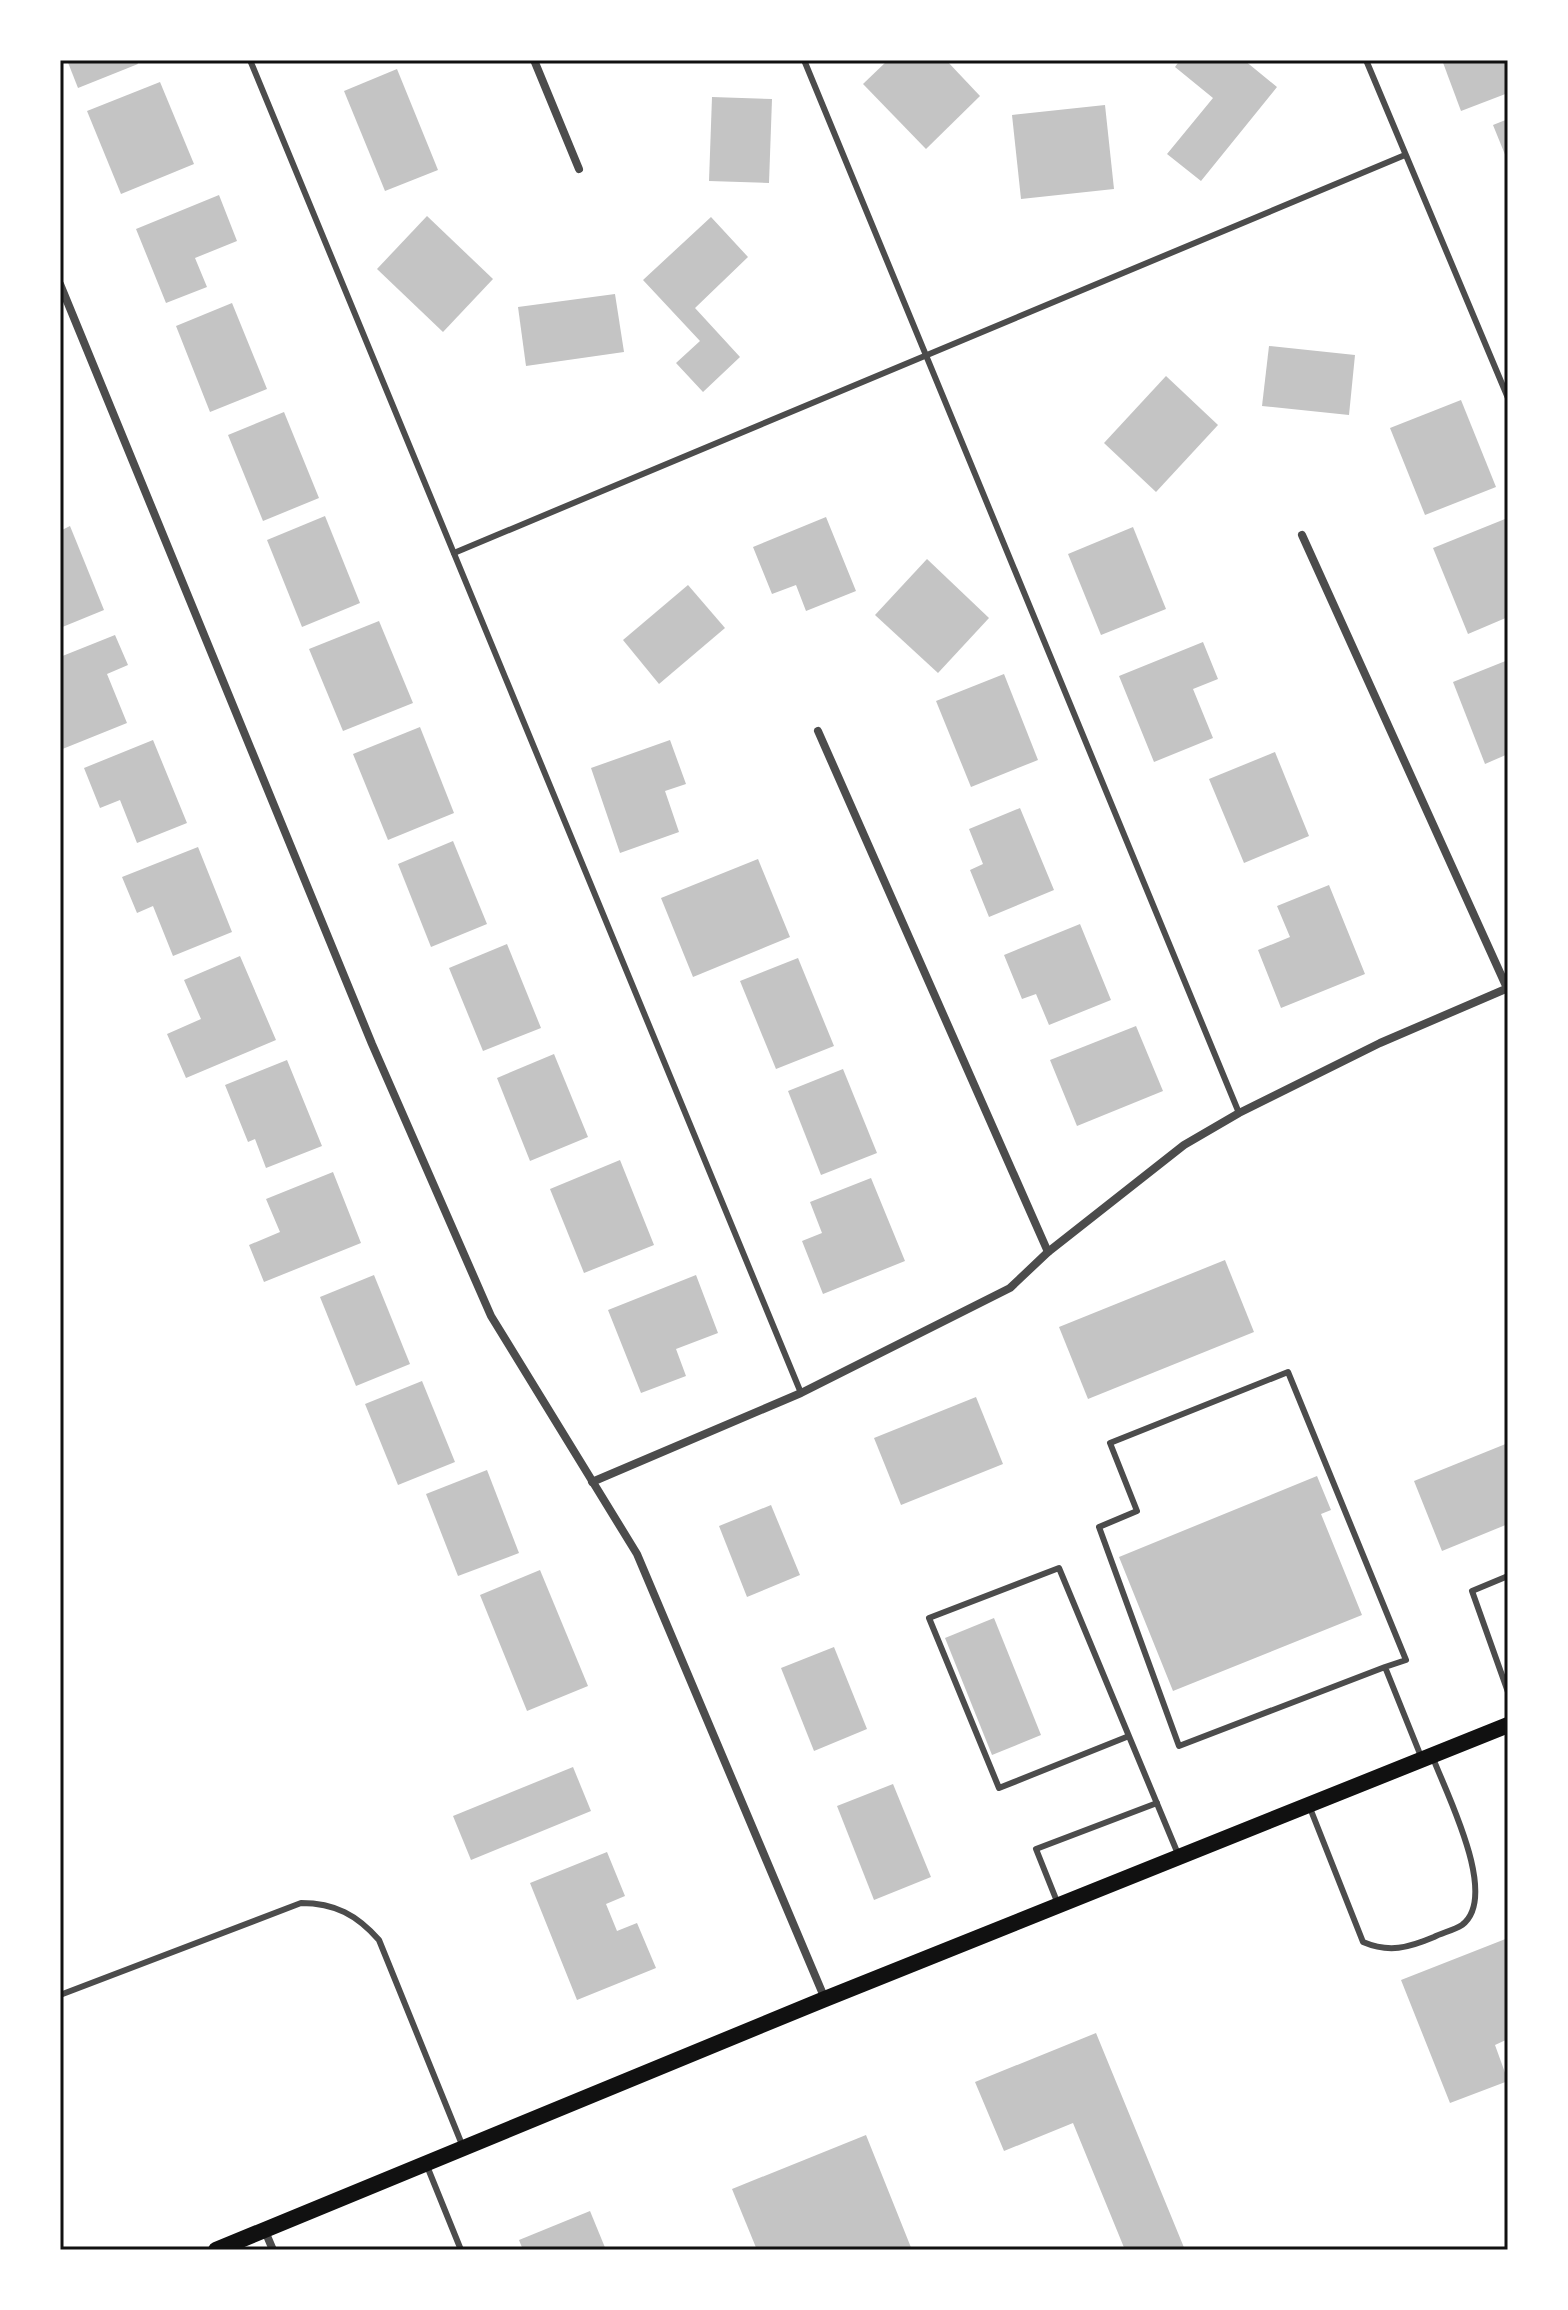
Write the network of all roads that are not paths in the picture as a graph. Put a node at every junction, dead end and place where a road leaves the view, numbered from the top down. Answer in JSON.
{"nodes":[{"id":1,"x":250,"y":60,"type":"edge"},
{"id":2,"x":534,"y":60,"type":"edge"},
{"id":3,"x":804,"y":60,"type":"edge"},
{"id":4,"x":1366,"y":60,"type":"edge"},
{"id":5,"x":1405,"y":155,"type":"junction"},
{"id":6,"x":579,"y":169,"type":"dead end"},
{"id":7,"x":60,"y":284,"type":"edge"},
{"id":8,"x":926,"y":355,"type":"junction"},
{"id":9,"x":1508,"y":398,"type":"edge"},
{"id":10,"x":1302,"y":535,"type":"dead end"},
{"id":11,"x":454,"y":553,"type":"junction"},
{"id":12,"x":818,"y":731,"type":"dead end"},
{"id":13,"x":1508,"y":988,"type":"edge"},
{"id":14,"x":1239,"y":1113,"type":"junction"},
{"id":15,"x":1048,"y":1252,"type":"junction"},
{"id":16,"x":801,"y":1393,"type":"junction"},
{"id":17,"x":592,"y":1482,"type":"junction"},
{"id":18,"x":1508,"y":1576,"type":"edge"},
{"id":19,"x":1385,"y":1667,"type":"junction"},
{"id":20,"x":1508,"y":1692,"type":"edge"},
{"id":21,"x":1508,"y":1725,"type":"edge"},
{"id":22,"x":1129,"y":1736,"type":"junction"},
{"id":23,"x":1427,"y":1757,"type":"junction"},
{"id":24,"x":1157,"y":1803,"type":"junction"},
{"id":25,"x":1308,"y":1804,"type":"junction"},
{"id":26,"x":1180,"y":1857,"type":"junction"},
{"id":27,"x":1058,"y":1904,"type":"junction"},
{"id":28,"x":60,"y":1995,"type":"edge"},
{"id":29,"x":825,"y":1999,"type":"junction"},
{"id":30,"x":463,"y":2147,"type":"junction"},
{"id":31,"x":426,"y":2163,"type":"junction"},
{"id":32,"x":265,"y":2231,"type":"junction"},
{"id":33,"x":216,"y":2250,"type":"edge"},
{"id":34,"x":273,"y":2250,"type":"edge"},
{"id":35,"x":461,"y":2250,"type":"edge"}],
"edges":[{"from":1,"to":11,"type":"lane"},
{"from":2,"to":6,"type":"street"},
{"from":3,"to":8,"type":"lane"},
{"from":4,"to":5,"type":"lane"},
{"from":5,"to":8,"type":"lane"},
{"from":5,"to":9,"type":"lane"},
{"from":7,"to":17,"type":"street"},
{"from":8,"to":11,"type":"lane"},
{"from":8,"to":14,"type":"lane"},
{"from":10,"to":13,"type":"street"},
{"from":11,"to":16,"type":"lane"},
{"from":12,"to":15,"type":"street"},
{"from":13,"to":14,"type":"street"},
{"from":14,"to":15,"type":"street"},
{"from":15,"to":16,"type":"street"},
{"from":16,"to":17,"type":"street"},
{"from":17,"to":29,"type":"street"},
{"from":18,"to":20,"type":"lane"},
{"from":19,"to":19,"type":"lane"},
{"from":19,"to":23,"type":"lane"},
{"from":21,"to":23,"type":"main road"},
{"from":22,"to":22,"type":"lane"},
{"from":22,"to":24,"type":"lane"},
{"from":23,"to":25,"type":"main road"},
{"from":23,"to":25,"type":"lane"},
{"from":24,"to":26,"type":"lane"},
{"from":24,"to":27,"type":"lane"},
{"from":25,"to":26,"type":"main road"},
{"from":26,"to":27,"type":"main road"},
{"from":27,"to":29,"type":"main road"},
{"from":28,"to":30,"type":"lane"},
{"from":29,"to":30,"type":"main road"},
{"from":30,"to":31,"type":"main road"},
{"from":31,"to":32,"type":"main road"},
{"from":31,"to":35,"type":"lane"},
{"from":32,"to":33,"type":"main road"},
{"from":32,"to":34,"type":"street"}]}
